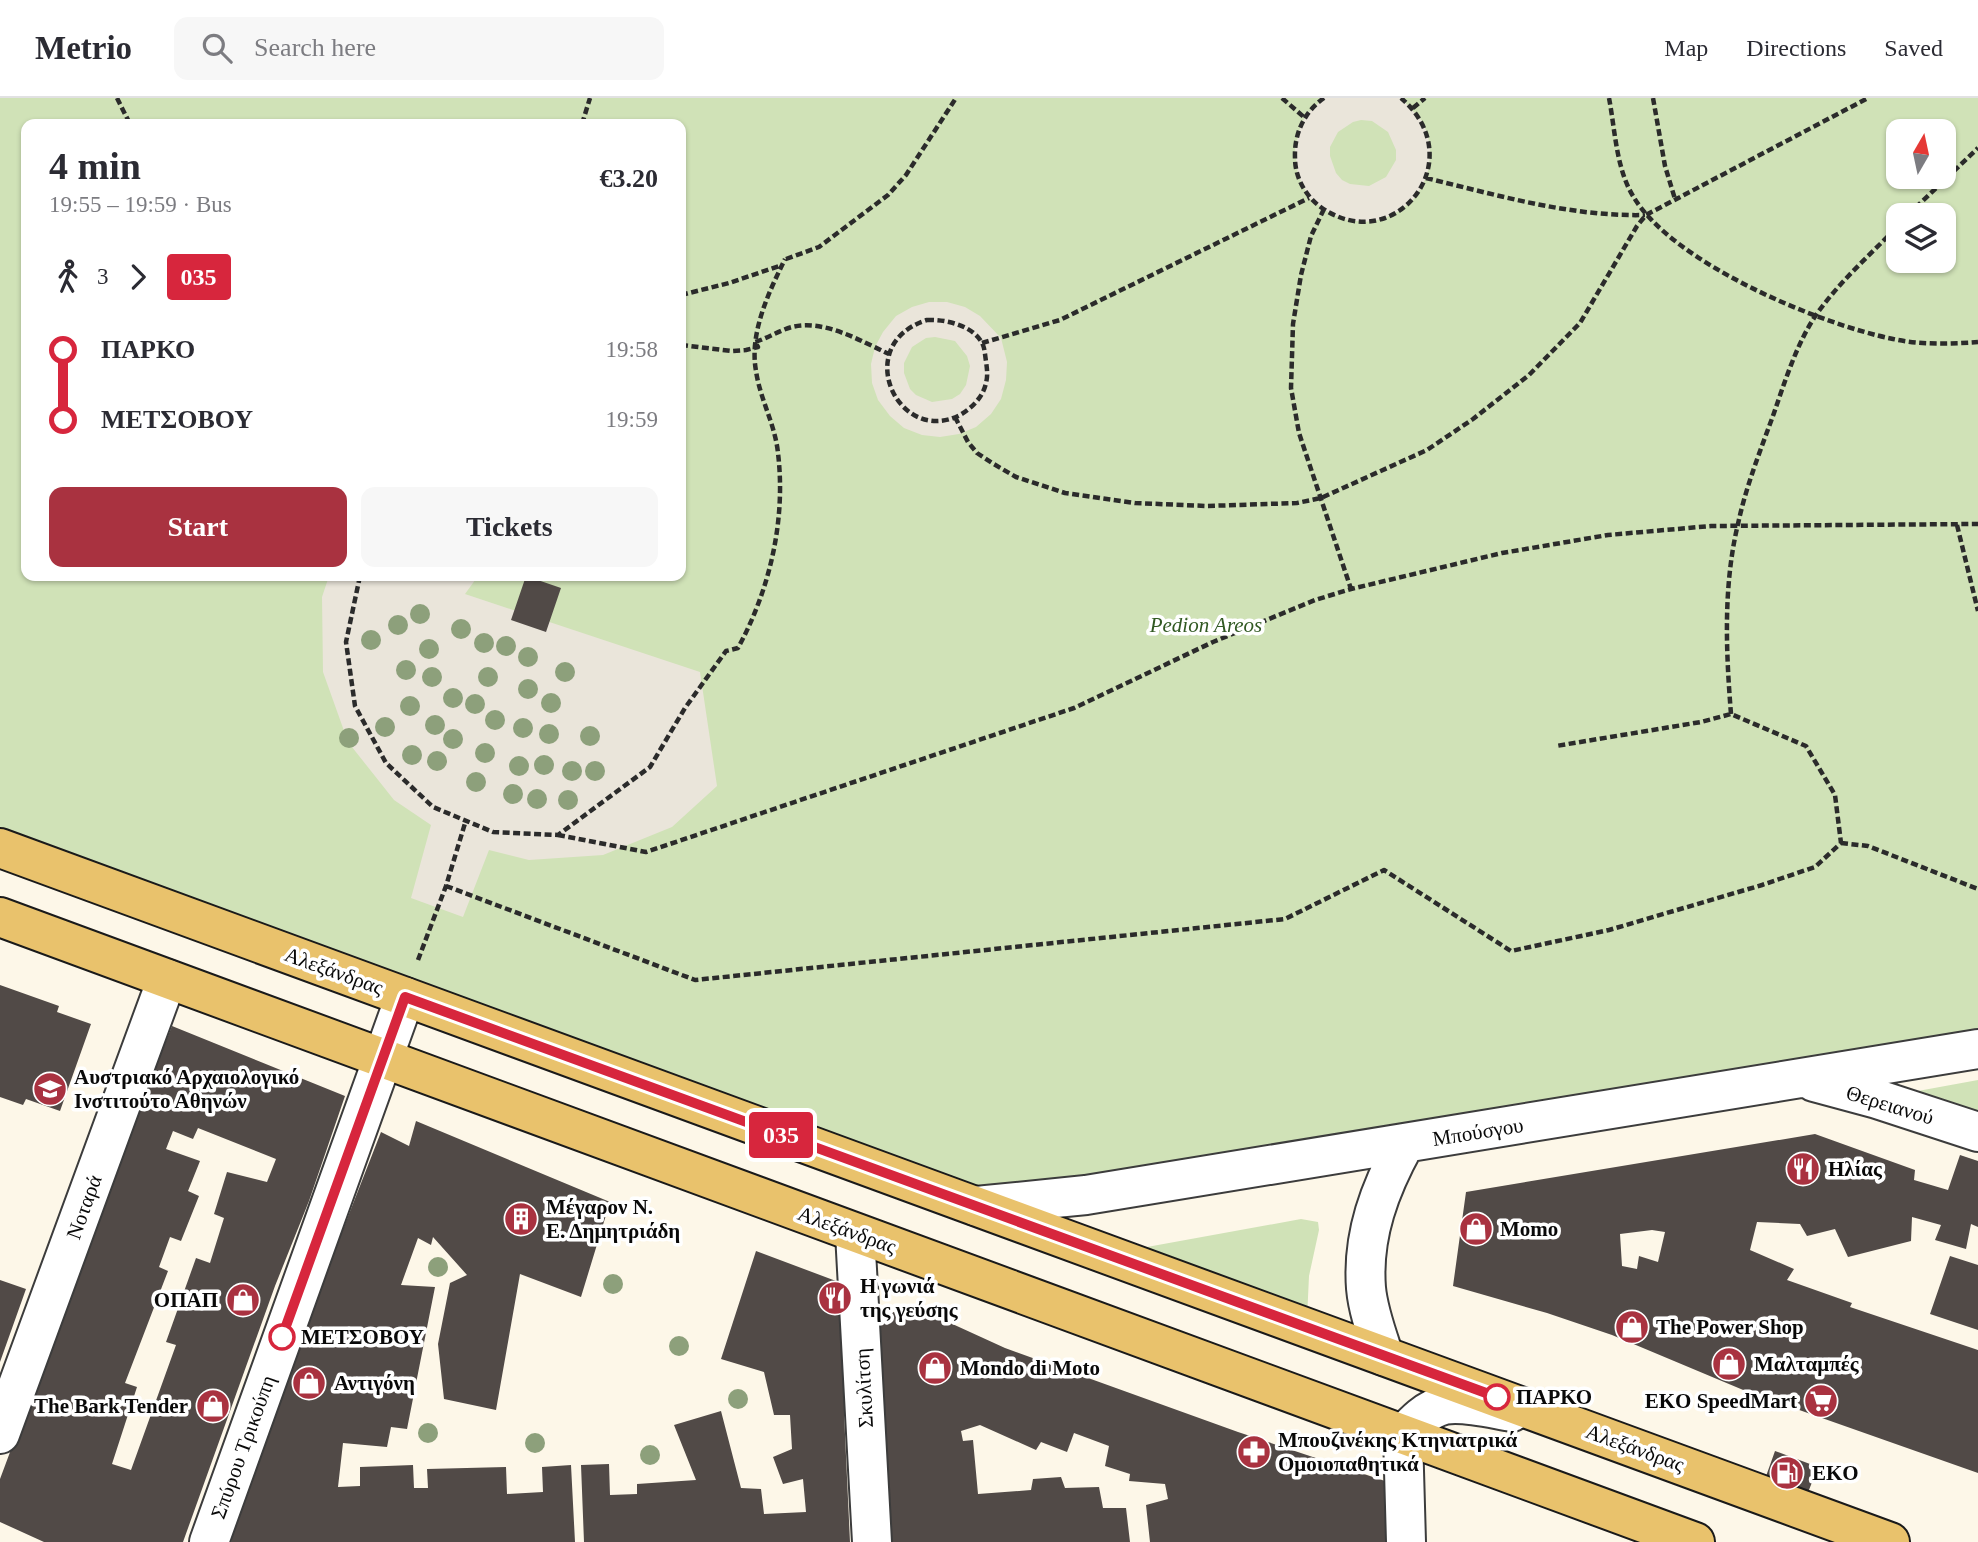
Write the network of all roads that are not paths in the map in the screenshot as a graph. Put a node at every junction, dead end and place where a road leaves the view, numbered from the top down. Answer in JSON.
{"nodes":[{"id":1,"x":0,"y":848,"type":"edge"},
{"id":2,"x":0,"y":917,"type":"edge"},
{"id":3,"x":167,"y":979,"type":"junction"},
{"id":4,"x":410,"y":982,"type":"junction"},
{"id":5,"x":1978,"y":1049,"type":"edge"},
{"id":6,"x":382,"y":1059,"type":"junction"},
{"id":7,"x":1802,"y":1079,"type":"junction"},
{"id":8,"x":1978,"y":1132,"type":"edge"},
{"id":9,"x":1405,"y":1143,"type":"junction"},
{"id":10,"x":976,"y":1206,"type":"junction"},
{"id":11,"x":855,"y":1233,"type":"junction"},
{"id":12,"x":1384,"y":1356,"type":"junction"},
{"id":13,"x":1559,"y":1420,"type":"junction"},
{"id":14,"x":0,"y":1434,"type":"edge"},
{"id":15,"x":1403,"y":1435,"type":"junction"},
{"id":16,"x":1623,"y":1529,"type":"edge"},
{"id":17,"x":209,"y":1542,"type":"edge"},
{"id":18,"x":872,"y":1542,"type":"edge"},
{"id":19,"x":1406,"y":1542,"type":"edge"},
{"id":20,"x":1696,"y":1542,"type":"edge"},
{"id":21,"x":1890,"y":1542,"type":"edge"}],
"edges":[{"from":1,"to":4,"type":"main road","name":"Αλεξάνδρας"},
{"from":2,"to":3,"type":"main road","name":"Αλεξάνδρας"},
{"from":3,"to":6,"type":"main road","name":"Αλεξάνδρας"},
{"from":3,"to":14,"type":"street","name":"Νοταρά"},
{"from":4,"to":6,"type":"street","name":"Σπύρου Τρικούπη"},
{"from":4,"to":10,"type":"main road","name":"Αλεξάνδρας"},
{"from":5,"to":7,"type":"street","name":"Μπούσγου"},
{"from":6,"to":11,"type":"main road","name":"Αλεξάνδρας"},
{"from":6,"to":17,"type":"street","name":"Σπύρου Τρικούπη"},
{"from":7,"to":8,"type":"street","name":"Θερειανού"},
{"from":7,"to":9,"type":"street","name":"Μπούσγου"},
{"from":9,"to":10,"type":"street","name":"Μπούσγου"},
{"from":9,"to":12,"type":"street"},
{"from":10,"to":12,"type":"main road","name":"Αλεξάνδρας"},
{"from":11,"to":15,"type":"main road","name":"Αλεξάνδρας"},
{"from":11,"to":18,"type":"street","name":"Σκυλίτση"},
{"from":12,"to":13,"type":"main road","name":"Αλεξάνδρας"},
{"from":13,"to":15,"type":"street"},
{"from":13,"to":21,"type":"main road","name":"Αλεξάνδρας"},
{"from":15,"to":16,"type":"main road","name":"Αλεξάνδρας"},
{"from":15,"to":19,"type":"street"},
{"from":16,"to":20,"type":"main road","name":"Αλεξάνδρας"}]}
